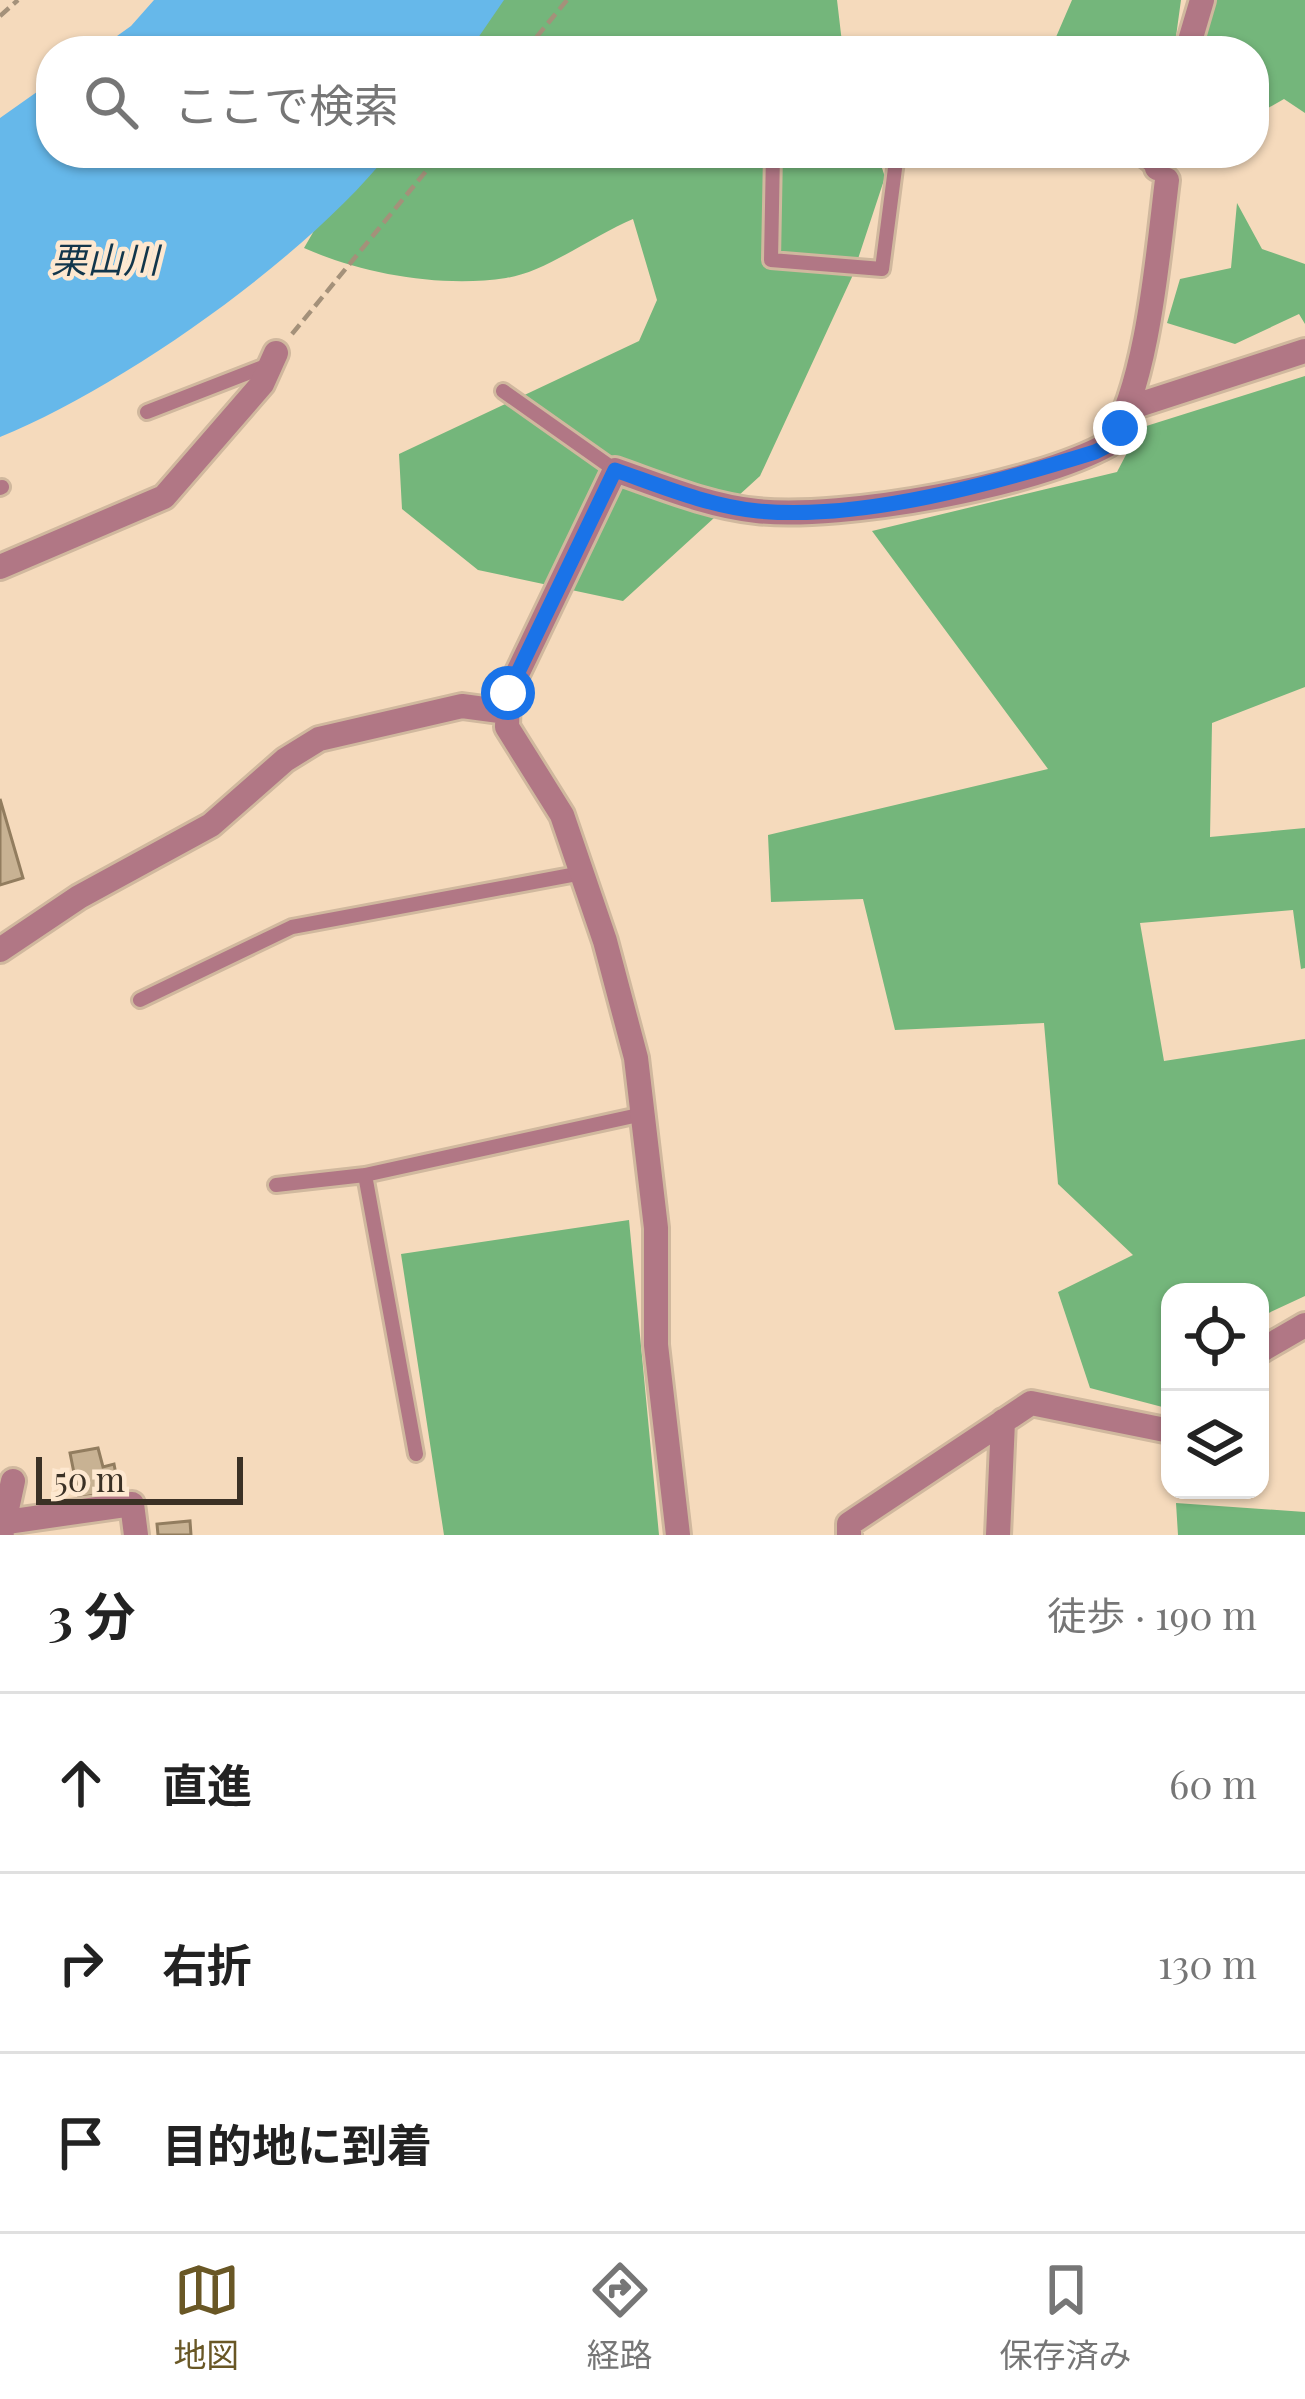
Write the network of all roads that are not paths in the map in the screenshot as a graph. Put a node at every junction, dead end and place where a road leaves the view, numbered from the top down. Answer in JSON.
{"nodes":[{"id":1,"x":1202,"y":0,"type":"edge"},
{"id":2,"x":1191,"y":36,"type":"edge"},
{"id":3,"x":773,"y":168,"type":"edge"},
{"id":4,"x":894,"y":168,"type":"edge"},
{"id":5,"x":1162,"y":168,"type":"edge"},
{"id":6,"x":1305,"y":351,"type":"edge"},
{"id":7,"x":274,"y":358,"type":"joint"},
{"id":8,"x":503,"y":391,"type":"dead end"},
{"id":9,"x":1126,"y":409,"type":"junction"},
{"id":10,"x":147,"y":412,"type":"dead end"},
{"id":11,"x":615,"y":470,"type":"junction"},
{"id":12,"x":0,"y":567,"type":"edge"},
{"id":13,"x":508,"y":712,"type":"junction"},
{"id":14,"x":582,"y":873,"type":"junction"},
{"id":15,"x":0,"y":950,"type":"edge"},
{"id":16,"x":140,"y":1000,"type":"dead end"},
{"id":17,"x":643,"y":1114,"type":"junction"},
{"id":18,"x":365,"y":1175,"type":"junction"},
{"id":19,"x":276,"y":1185,"type":"dead end"},
{"id":20,"x":1305,"y":1325,"type":"edge"},
{"id":21,"x":1269,"y":1346,"type":"edge"},
{"id":22,"x":1003,"y":1421,"type":"junction"},
{"id":23,"x":1161,"y":1429,"type":"edge"},
{"id":24,"x":416,"y":1454,"type":"dead end"},
{"id":25,"x":13,"y":1481,"type":"dead end"},
{"id":26,"x":4,"y":1529,"type":"edge"},
{"id":27,"x":136,"y":1535,"type":"edge"},
{"id":28,"x":678,"y":1535,"type":"edge"},
{"id":29,"x":849,"y":1535,"type":"edge"},
{"id":30,"x":998,"y":1535,"type":"edge"}],
"edges":[{"from":1,"to":2,"type":"street"},
{"from":3,"to":4,"type":"lane"},
{"from":5,"to":9,"type":"street"},
{"from":6,"to":9,"type":"street"},
{"from":7,"to":10,"type":"lane"},
{"from":7,"to":12,"type":"street"},
{"from":8,"to":11,"type":"lane"},
{"from":9,"to":11,"type":"street"},
{"from":11,"to":13,"type":"street"},
{"from":13,"to":14,"type":"street"},
{"from":13,"to":15,"type":"street"},
{"from":14,"to":16,"type":"lane"},
{"from":14,"to":17,"type":"street"},
{"from":17,"to":18,"type":"lane"},
{"from":17,"to":28,"type":"street"},
{"from":18,"to":19,"type":"lane"},
{"from":18,"to":24,"type":"lane"},
{"from":20,"to":21,"type":"street"},
{"from":22,"to":23,"type":"street"},
{"from":22,"to":29,"type":"street"},
{"from":22,"to":30,"type":"street"},
{"from":25,"to":26,"type":"street"},
{"from":26,"to":27,"type":"street"}]}
